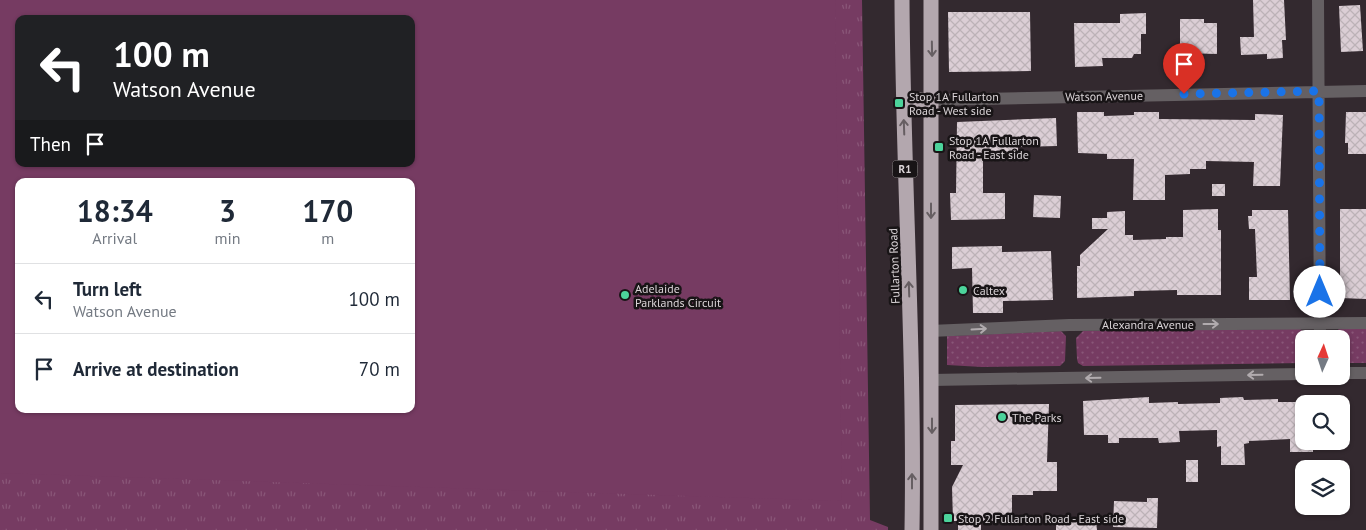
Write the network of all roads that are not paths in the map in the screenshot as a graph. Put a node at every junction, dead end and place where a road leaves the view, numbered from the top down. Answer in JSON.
{"nodes":[{"id":1,"x":902,"y":0,"type":"edge"},
{"id":2,"x":931,"y":0,"type":"edge"},
{"id":3,"x":1318,"y":0,"type":"edge"},
{"id":4,"x":1319,"y":91,"type":"junction"},
{"id":5,"x":1366,"y":91,"type":"edge"},
{"id":6,"x":903,"y":100,"type":"junction"},
{"id":7,"x":932,"y":100,"type":"junction"},
{"id":8,"x":1319,"y":323,"type":"junction"},
{"id":9,"x":1366,"y":323,"type":"edge"},
{"id":10,"x":1319,"y":330,"type":"edge"},
{"id":11,"x":930,"y":331,"type":"junction"},
{"id":12,"x":911,"y":338,"type":"junction"},
{"id":13,"x":1366,"y":373,"type":"edge"},
{"id":14,"x":1295,"y":374,"type":"edge"},
{"id":15,"x":1350,"y":374,"type":"edge"},
{"id":16,"x":931,"y":380,"type":"junction"},
{"id":17,"x":912,"y":530,"type":"edge"},
{"id":18,"x":932,"y":530,"type":"edge"}],
"edges":[{"from":1,"to":6,"type":"highway","name":"Fullarton Road","number":"R1"},
{"from":2,"to":7,"type":"highway","number":"R1","one_way":true},
{"from":3,"to":4,"type":"street"},
{"from":4,"to":5,"type":"street","name":"Watson Avenue"},
{"from":4,"to":7,"type":"street","name":"Watson Avenue"},
{"from":4,"to":8,"type":"street"},
{"from":6,"to":7,"type":"highway"},
{"from":12,"to":6,"type":"highway","name":"Fullarton Road","number":"R1","one_way":true},
{"from":7,"to":11,"type":"highway","number":"R1","one_way":true},
{"from":8,"to":9,"type":"street","name":"Alexandra Avenue"},
{"from":8,"to":10,"type":"street"},
{"from":11,"to":8,"type":"street","name":"Alexandra Avenue","one_way":true},
{"from":11,"to":12,"type":"highway"},
{"from":11,"to":16,"type":"highway","number":"R1"},
{"from":17,"to":12,"type":"highway","name":"Fullarton Road","number":"R1","one_way":true},
{"from":13,"to":15,"type":"street"},
{"from":14,"to":16,"type":"street","one_way":true},
{"from":16,"to":18,"type":"highway","number":"R1","one_way":true}]}
